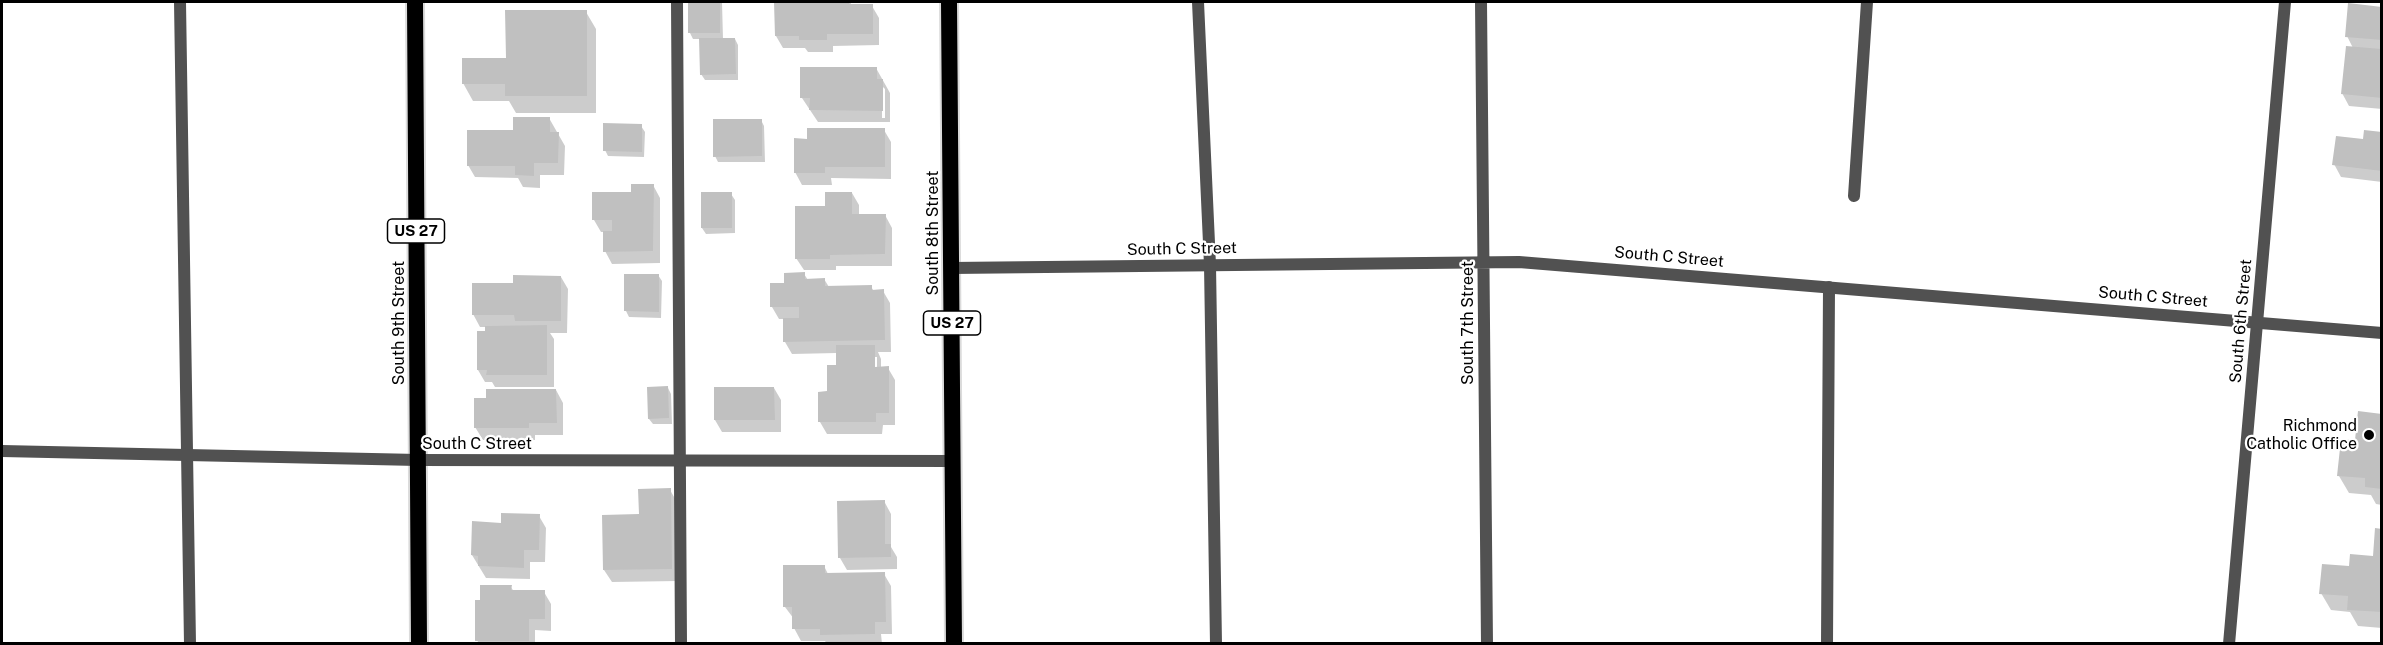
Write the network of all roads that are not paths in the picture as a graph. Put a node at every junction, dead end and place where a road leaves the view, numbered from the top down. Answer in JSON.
{"nodes":[{"id":1,"x":180,"y":2,"type":"edge"},
{"id":2,"x":415,"y":2,"type":"edge"},
{"id":3,"x":677,"y":2,"type":"edge"},
{"id":4,"x":949,"y":2,"type":"edge"},
{"id":5,"x":1198,"y":2,"type":"edge"},
{"id":6,"x":1481,"y":2,"type":"edge"},
{"id":7,"x":1867,"y":2,"type":"edge"},
{"id":8,"x":2285,"y":2,"type":"edge"},
{"id":9,"x":1854,"y":196,"type":"dead end"},
{"id":10,"x":1484,"y":262,"type":"junction"},
{"id":11,"x":1210,"y":265,"type":"junction"},
{"id":12,"x":951,"y":268,"type":"junction"},
{"id":13,"x":1829,"y":287,"type":"junction"},
{"id":14,"x":2258,"y":322,"type":"junction"},
{"id":15,"x":2382,"y":333,"type":"edge"},
{"id":16,"x":2,"y":451,"type":"edge"},
{"id":17,"x":187,"y":455,"type":"junction"},
{"id":18,"x":418,"y":460,"type":"junction"},
{"id":19,"x":681,"y":461,"type":"junction"},
{"id":20,"x":952,"y":461,"type":"junction"},
{"id":21,"x":190,"y":644,"type":"edge"},
{"id":22,"x":419,"y":644,"type":"edge"},
{"id":23,"x":681,"y":644,"type":"edge"},
{"id":24,"x":954,"y":644,"type":"edge"},
{"id":25,"x":1216,"y":644,"type":"edge"},
{"id":26,"x":1487,"y":644,"type":"edge"},
{"id":27,"x":1827,"y":644,"type":"edge"},
{"id":28,"x":2229,"y":644,"type":"edge"}],
"edges":[{"from":1,"to":17,"type":"street"},
{"from":2,"to":18,"type":"highway","name":"South 9th Street","number":"US 27"},
{"from":3,"to":19,"type":"street"},
{"from":4,"to":12,"type":"highway","name":"South 8th Street","number":"US 27"},
{"from":5,"to":11,"type":"street"},
{"from":6,"to":10,"type":"street","name":"South 7th Street"},
{"from":7,"to":9,"type":"street"},
{"from":8,"to":14,"type":"street","name":"South 6th Street"},
{"from":10,"to":11,"type":"street","name":"South C Street"},
{"from":10,"to":13,"type":"street","name":"South C Street"},
{"from":10,"to":26,"type":"street","name":"South 7th Street"},
{"from":11,"to":12,"type":"street","name":"South C Street"},
{"from":11,"to":25,"type":"street"},
{"from":12,"to":20,"type":"highway","name":"South 8th Street","number":"US 27"},
{"from":13,"to":14,"type":"street","name":"South C Street"},
{"from":13,"to":27,"type":"street"},
{"from":14,"to":15,"type":"street","name":"South C Street"},
{"from":14,"to":28,"type":"street","name":"South 6th Street"},
{"from":16,"to":17,"type":"street","name":"South C Street"},
{"from":17,"to":18,"type":"street","name":"South C Street"},
{"from":17,"to":21,"type":"street"},
{"from":18,"to":19,"type":"street","name":"South C Street"},
{"from":18,"to":22,"type":"highway","name":"South 9th Street","number":"US 27"},
{"from":19,"to":20,"type":"street","name":"South C Street"},
{"from":19,"to":23,"type":"street"},
{"from":20,"to":24,"type":"highway","name":"South 8th Street","number":"US 27"}]}
